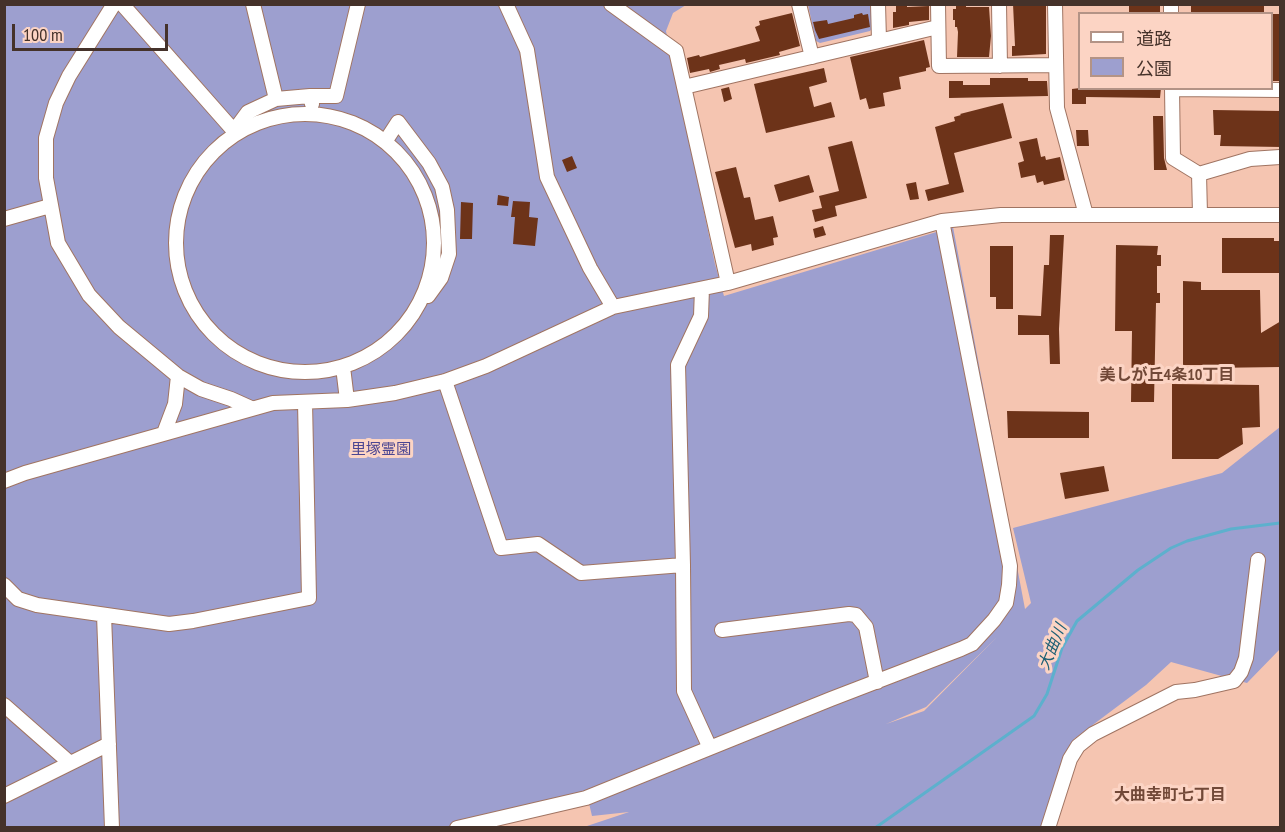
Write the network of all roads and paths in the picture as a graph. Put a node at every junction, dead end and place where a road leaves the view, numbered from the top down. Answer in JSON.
{"nodes":[{"id":1,"x":114,"y":4,"type":"edge"},
{"id":2,"x":122,"y":4,"type":"edge"},
{"id":3,"x":254,"y":4,"type":"edge"},
{"id":4,"x":358,"y":4,"type":"edge"},
{"id":5,"x":506,"y":4,"type":"edge"},
{"id":6,"x":611,"y":4,"type":"edge"},
{"id":7,"x":799,"y":4,"type":"edge"},
{"id":8,"x":878,"y":4,"type":"edge"},
{"id":9,"x":938,"y":4,"type":"edge"},
{"id":10,"x":999,"y":4,"type":"edge"},
{"id":11,"x":1055,"y":4,"type":"edge"},
{"id":12,"x":938,"y":27,"type":"junction"},
{"id":13,"x":879,"y":40,"type":"junction"},
{"id":14,"x":812,"y":57,"type":"junction"},
{"id":15,"x":1000,"y":66,"type":"junction"},
{"id":16,"x":1056,"y":66,"type":"junction"},
{"id":17,"x":684,"y":87,"type":"junction"},
{"id":18,"x":1172,"y":90,"type":"edge"},
{"id":19,"x":310,"y":96,"type":"junction"},
{"id":20,"x":276,"y":99,"type":"junction"},
{"id":21,"x":314,"y":114,"type":"junction"},
{"id":22,"x":234,"y":131,"type":"junction"},
{"id":23,"x":385,"y":142,"type":"junction"},
{"id":24,"x":1281,"y":157,"type":"edge"},
{"id":25,"x":1199,"y":174,"type":"junction"},
{"id":26,"x":50,"y":206,"type":"junction"},
{"id":27,"x":447,"y":210,"type":"junction"},
{"id":28,"x":431,"y":213,"type":"junction"},
{"id":29,"x":1200,"y":214,"type":"junction"},
{"id":30,"x":1086,"y":215,"type":"junction"},
{"id":31,"x":1281,"y":215,"type":"edge"},
{"id":32,"x":4,"y":219,"type":"edge"},
{"id":33,"x":942,"y":221,"type":"junction"},
{"id":34,"x":728,"y":283,"type":"junction"},
{"id":35,"x":702,"y":289,"type":"junction"},
{"id":36,"x":425,"y":300,"type":"junction"},
{"id":37,"x":613,"y":307,"type":"junction"},
{"id":38,"x":343,"y":366,"type":"junction"},
{"id":39,"x":178,"y":376,"type":"junction"},
{"id":40,"x":445,"y":381,"type":"junction"},
{"id":41,"x":347,"y":400,"type":"junction"},
{"id":42,"x":305,"y":402,"type":"junction"},
{"id":43,"x":251,"y":408,"type":"junction"},
{"id":44,"x":164,"y":433,"type":"junction"},
{"id":45,"x":4,"y":481,"type":"edge"},
{"id":46,"x":1258,"y":560,"type":"dead end"},
{"id":47,"x":683,"y":565,"type":"junction"},
{"id":48,"x":4,"y":585,"type":"edge"},
{"id":49,"x":104,"y":615,"type":"junction"},
{"id":50,"x":722,"y":630,"type":"dead end"},
{"id":51,"x":876,"y":682,"type":"junction"},
{"id":52,"x":4,"y":705,"type":"edge"},
{"id":53,"x":109,"y":744,"type":"junction"},
{"id":54,"x":710,"y":748,"type":"junction"},
{"id":55,"x":70,"y":763,"type":"junction"},
{"id":56,"x":4,"y":796,"type":"edge"},
{"id":57,"x":112,"y":828,"type":"edge"},
{"id":58,"x":457,"y":828,"type":"edge"},
{"id":59,"x":1048,"y":828,"type":"edge"}],
"edges":[{"from":1,"to":26,"type":"street"},
{"from":2,"to":22,"type":"street"},
{"from":3,"to":20,"type":"street"},
{"from":4,"to":19,"type":"street"},
{"from":5,"to":37,"type":"street"},
{"from":6,"to":17,"type":"street"},
{"from":7,"to":14,"type":"street"},
{"from":8,"to":13,"type":"street"},
{"from":9,"to":12,"type":"street"},
{"from":10,"to":15,"type":"street"},
{"from":11,"to":16,"type":"street"},
{"from":12,"to":13,"type":"street"},
{"from":12,"to":15,"type":"street"},
{"from":13,"to":14,"type":"street"},
{"from":14,"to":17,"type":"street"},
{"from":15,"to":16,"type":"street"},
{"from":16,"to":30,"type":"street"},
{"from":17,"to":34,"type":"street"},
{"from":18,"to":25,"type":"street"},
{"from":19,"to":20,"type":"street"},
{"from":19,"to":21,"type":"street"},
{"from":20,"to":22,"type":"street"},
{"from":21,"to":22,"type":"street"},
{"from":21,"to":23,"type":"street"},
{"from":22,"to":38,"type":"street"},
{"from":23,"to":27,"type":"street"},
{"from":23,"to":28,"type":"street"},
{"from":24,"to":25,"type":"street"},
{"from":25,"to":29,"type":"street"},
{"from":26,"to":32,"type":"street"},
{"from":26,"to":39,"type":"street"},
{"from":27,"to":28,"type":"street"},
{"from":27,"to":36,"type":"street"},
{"from":28,"to":36,"type":"street"},
{"from":29,"to":30,"type":"street"},
{"from":29,"to":31,"type":"street"},
{"from":30,"to":33,"type":"street"},
{"from":33,"to":34,"type":"street"},
{"from":33,"to":51,"type":"street"},
{"from":34,"to":35,"type":"street"},
{"from":35,"to":37,"type":"street"},
{"from":35,"to":47,"type":"street"},
{"from":36,"to":38,"type":"street"},
{"from":37,"to":40,"type":"street"},
{"from":38,"to":41,"type":"street"},
{"from":39,"to":43,"type":"street"},
{"from":39,"to":44,"type":"street"},
{"from":40,"to":41,"type":"street"},
{"from":40,"to":47,"type":"street"},
{"from":41,"to":42,"type":"street"},
{"from":42,"to":43,"type":"street"},
{"from":42,"to":49,"type":"street"},
{"from":43,"to":44,"type":"street"},
{"from":44,"to":45,"type":"street"},
{"from":46,"to":59,"type":"street"},
{"from":47,"to":54,"type":"street"},
{"from":48,"to":49,"type":"street"},
{"from":49,"to":53,"type":"street"},
{"from":50,"to":51,"type":"street"},
{"from":51,"to":54,"type":"street"},
{"from":52,"to":55,"type":"street"},
{"from":53,"to":55,"type":"street"},
{"from":53,"to":57,"type":"street"},
{"from":54,"to":58,"type":"street"},
{"from":55,"to":56,"type":"street"}]}
